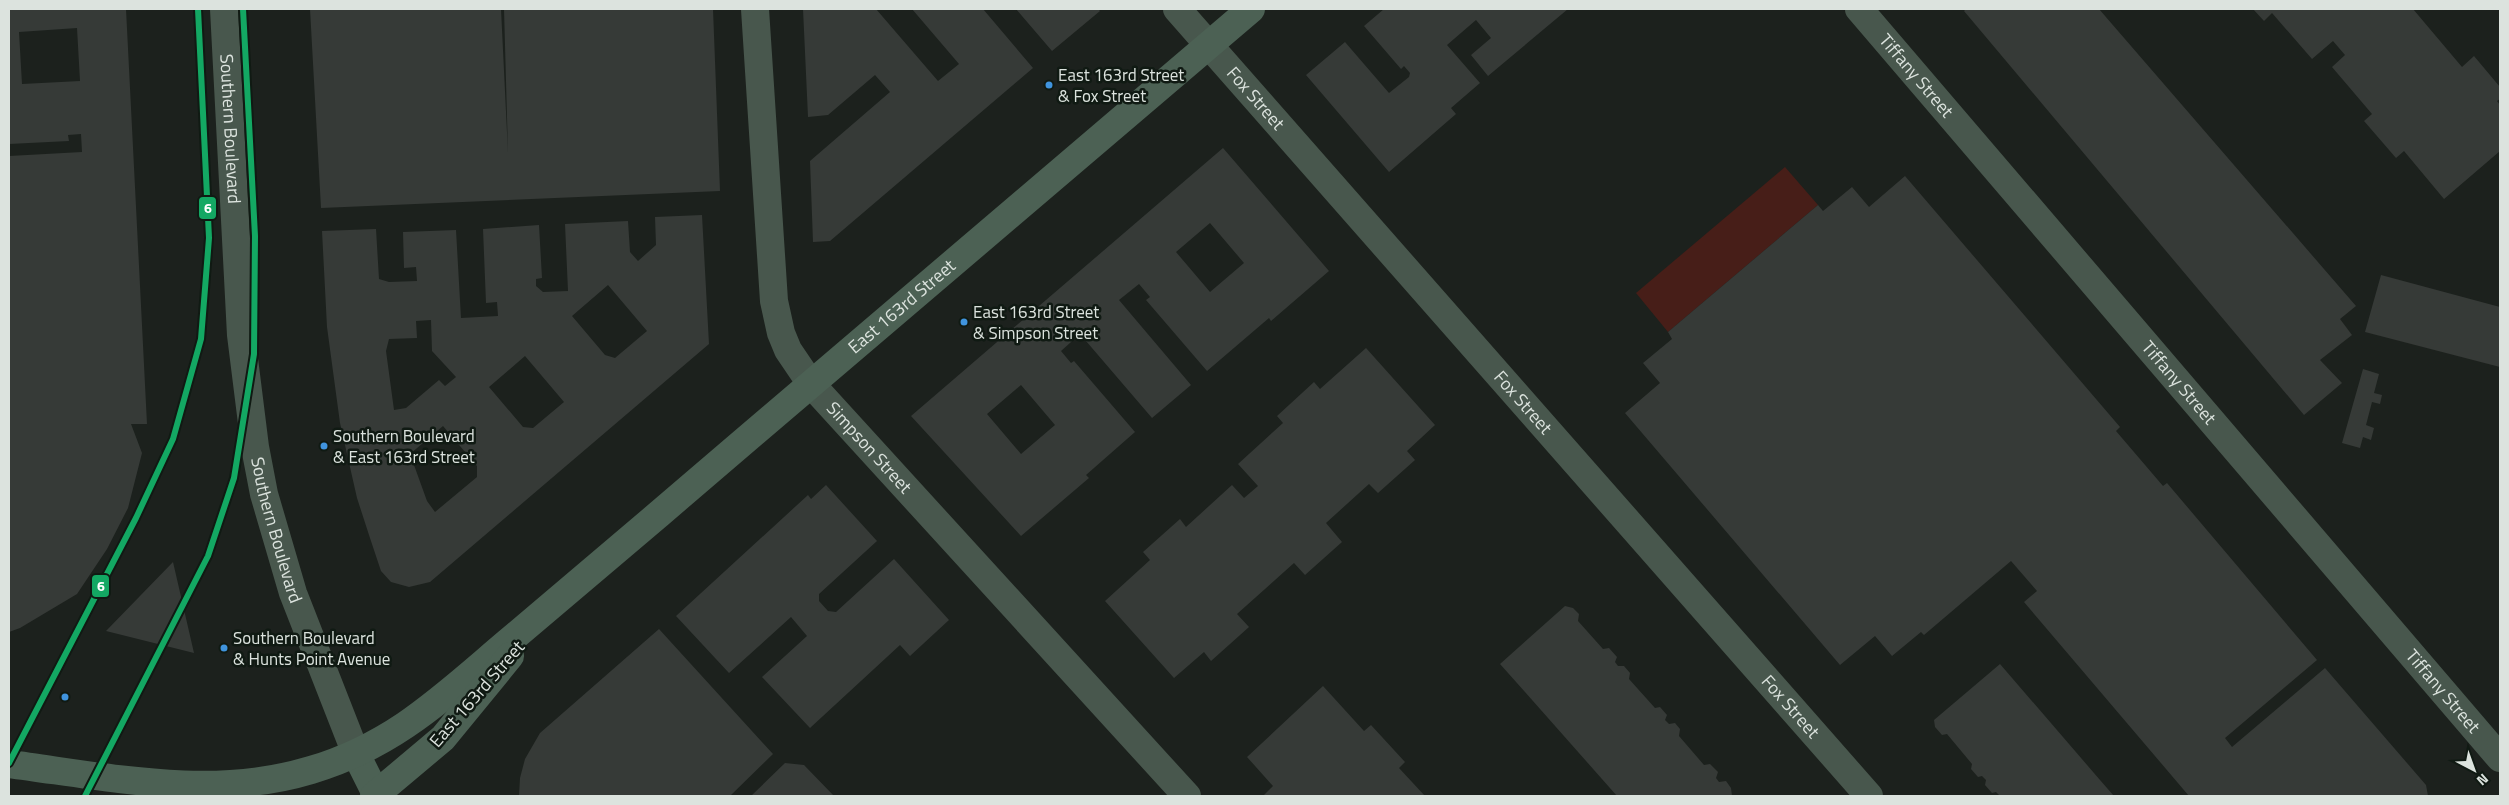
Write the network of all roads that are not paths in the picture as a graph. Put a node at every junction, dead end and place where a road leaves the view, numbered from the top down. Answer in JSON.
{"nodes":[{"id":1,"x":224,"y":9,"type":"edge"},
{"id":2,"x":755,"y":9,"type":"edge"},
{"id":3,"x":1177,"y":9,"type":"edge"},
{"id":4,"x":1251,"y":9,"type":"edge"},
{"id":5,"x":1866,"y":11,"type":"edge"},
{"id":6,"x":1209,"y":45,"type":"junction"},
{"id":7,"x":811,"y":384,"type":"junction"},
{"id":8,"x":552,"y":605,"type":"junction"},
{"id":9,"x":356,"y":754,"type":"junction"},
{"id":10,"x":2500,"y":758,"type":"edge"},
{"id":11,"x":9,"y":764,"type":"edge"},
{"id":12,"x":376,"y":796,"type":"edge"},
{"id":13,"x":1187,"y":796,"type":"edge"},
{"id":14,"x":1869,"y":796,"type":"edge"}],
"edges":[{"from":1,"to":9,"type":"street","name":"Southern Boulevard"},
{"from":2,"to":7,"type":"street","name":"Simpson Street"},
{"from":3,"to":6,"type":"street","name":"Fox Street"},
{"from":4,"to":6,"type":"main road","name":"East 163rd Street"},
{"from":5,"to":10,"type":"street","name":"Tiffany Street"},
{"from":6,"to":7,"type":"main road","name":"East 163rd Street"},
{"from":6,"to":14,"type":"street","name":"Fox Street"},
{"from":7,"to":8,"type":"main road","name":"East 163rd Street"},
{"from":7,"to":13,"type":"street","name":"Simpson Street"},
{"from":8,"to":9,"type":"main road","name":"East 163rd Street"},
{"from":8,"to":12,"type":"main road","name":"East 163rd Street"},
{"from":9,"to":11,"type":"main road","name":"East 163rd Street"},
{"from":9,"to":12,"type":"main road","name":"Southern Boulevard"}]}
